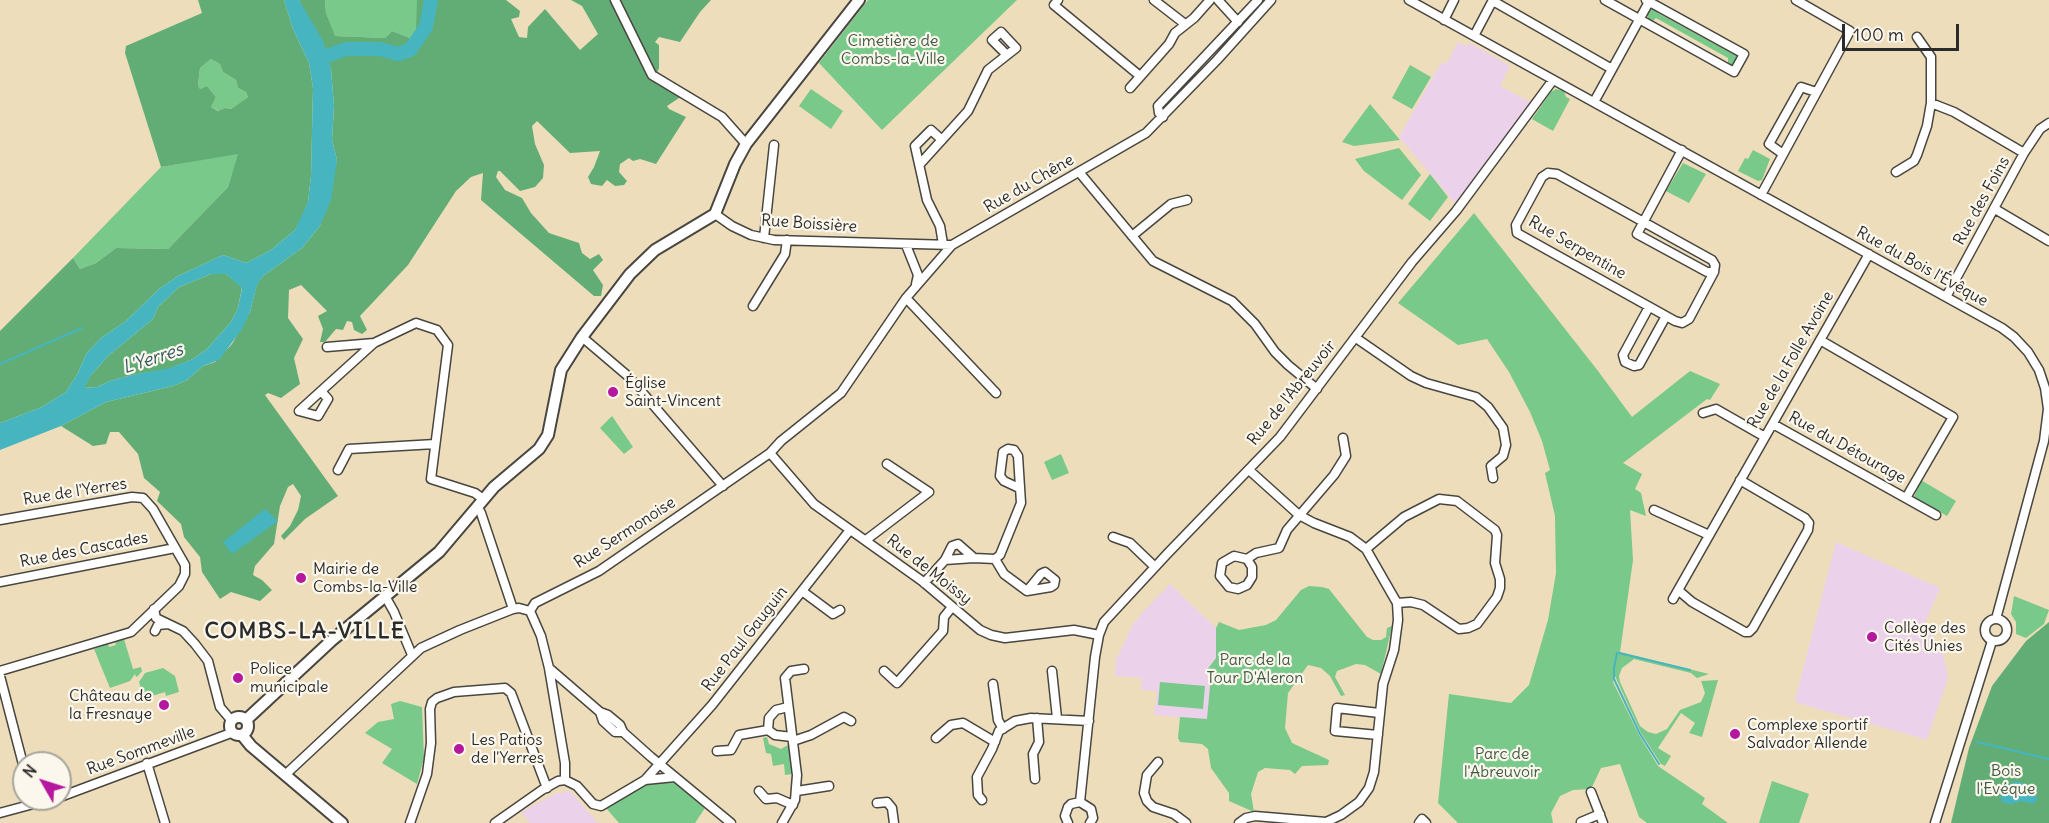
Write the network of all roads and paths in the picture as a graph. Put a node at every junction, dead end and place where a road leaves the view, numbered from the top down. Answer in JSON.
{"nodes":[{"id":1,"x":615,"y":0,"type":"edge"},
{"id":2,"x":859,"y":0,"type":"edge"},
{"id":3,"x":1058,"y":0,"type":"edge"},
{"id":4,"x":1154,"y":0,"type":"edge"},
{"id":5,"x":1210,"y":0,"type":"edge"},
{"id":6,"x":1218,"y":0,"type":"edge"},
{"id":7,"x":1258,"y":0,"type":"edge"},
{"id":8,"x":1271,"y":0,"type":"edge"},
{"id":9,"x":1409,"y":0,"type":"edge"},
{"id":10,"x":1454,"y":0,"type":"edge"},
{"id":11,"x":1605,"y":0,"type":"edge"},
{"id":12,"x":1796,"y":0,"type":"edge"},
{"id":13,"x":1490,"y":1,"type":"edge"},
{"id":14,"x":1648,"y":1,"type":"edge"},
{"id":15,"x":1639,"y":19,"type":"junction"},
{"id":16,"x":1444,"y":20,"type":"junction"},
{"id":17,"x":1238,"y":22,"type":"junction"},
{"id":18,"x":1185,"y":24,"type":"junction"},
{"id":19,"x":1474,"y":36,"type":"junction"},
{"id":20,"x":1917,"y":37,"type":"dead end"},
{"id":21,"x":1007,"y":56,"type":"dead end"},
{"id":22,"x":1612,"y":69,"type":"junction"},
{"id":23,"x":1140,"y":76,"type":"junction"},
{"id":24,"x":1553,"y":80,"type":"junction"},
{"id":25,"x":1130,"y":88,"type":"dead end"},
{"id":26,"x":1816,"y":92,"type":"junction"},
{"id":27,"x":1594,"y":102,"type":"junction"},
{"id":28,"x":1931,"y":103,"type":"junction"},
{"id":29,"x":1163,"y":117,"type":"junction"},
{"id":30,"x":2049,"y":123,"type":"edge"},
{"id":31,"x":942,"y":140,"type":"junction"},
{"id":32,"x":746,"y":144,"type":"junction"},
{"id":33,"x":774,"y":145,"type":"dead end"},
{"id":34,"x":1682,"y":150,"type":"junction"},
{"id":35,"x":2024,"y":153,"type":"junction"},
{"id":36,"x":1783,"y":154,"type":"junction"},
{"id":37,"x":920,"y":164,"type":"junction"},
{"id":38,"x":1079,"y":172,"type":"junction"},
{"id":39,"x":1896,"y":172,"type":"dead end"},
{"id":40,"x":1761,"y":195,"type":"junction"},
{"id":41,"x":1187,"y":201,"type":"dead end"},
{"id":42,"x":1995,"y":209,"type":"junction"},
{"id":43,"x":715,"y":214,"type":"junction"},
{"id":44,"x":1643,"y":222,"type":"junction"},
{"id":45,"x":1132,"y":236,"type":"junction"},
{"id":46,"x":764,"y":238,"type":"junction"},
{"id":47,"x":788,"y":240,"type":"junction"},
{"id":48,"x":2049,"y":241,"type":"edge"},
{"id":49,"x":947,"y":244,"type":"junction"},
{"id":50,"x":906,"y":245,"type":"junction"},
{"id":51,"x":1869,"y":254,"type":"junction"},
{"id":52,"x":1714,"y":272,"type":"junction"},
{"id":53,"x":916,"y":285,"type":"junction"},
{"id":54,"x":1946,"y":297,"type":"junction"},
{"id":55,"x":906,"y":298,"type":"junction"},
{"id":56,"x":753,"y":306,"type":"dead end"},
{"id":57,"x":1649,"y":307,"type":"junction"},
{"id":58,"x":1666,"y":316,"type":"junction"},
{"id":59,"x":582,"y":337,"type":"junction"},
{"id":60,"x":1356,"y":338,"type":"junction"},
{"id":61,"x":1820,"y":340,"type":"junction"},
{"id":62,"x":374,"y":343,"type":"junction"},
{"id":63,"x":327,"y":347,"type":"dead end"},
{"id":64,"x":1317,"y":389,"type":"junction"},
{"id":65,"x":321,"y":391,"type":"dead end"},
{"id":66,"x":996,"y":393,"type":"dead end"},
{"id":67,"x":1703,"y":413,"type":"dead end"},
{"id":68,"x":1773,"y":424,"type":"junction"},
{"id":69,"x":2048,"y":431,"type":"edge"},
{"id":70,"x":1765,"y":437,"type":"junction"},
{"id":71,"x":1343,"y":438,"type":"dead end"},
{"id":72,"x":435,"y":444,"type":"junction"},
{"id":73,"x":770,"y":453,"type":"junction"},
{"id":74,"x":887,"y":464,"type":"dead end"},
{"id":75,"x":338,"y":470,"type":"dead end"},
{"id":76,"x":1249,"y":470,"type":"junction"},
{"id":77,"x":1493,"y":478,"type":"dead end"},
{"id":78,"x":1740,"y":480,"type":"junction"},
{"id":79,"x":723,"y":486,"type":"junction"},
{"id":80,"x":1019,"y":488,"type":"dead end"},
{"id":81,"x":1906,"y":498,"type":"junction"},
{"id":82,"x":480,"y":503,"type":"junction"},
{"id":83,"x":1654,"y":510,"type":"dead end"},
{"id":84,"x":1299,"y":514,"type":"junction"},
{"id":85,"x":1936,"y":515,"type":"dead end"},
{"id":86,"x":0,"y":520,"type":"edge"},
{"id":87,"x":850,"y":530,"type":"junction"},
{"id":88,"x":1709,"y":535,"type":"junction"},
{"id":89,"x":1113,"y":537,"type":"dead end"},
{"id":90,"x":866,"y":540,"type":"junction"},
{"id":91,"x":175,"y":548,"type":"junction"},
{"id":92,"x":1366,"y":549,"type":"junction"},
{"id":93,"x":974,"y":558,"type":"junction"},
{"id":94,"x":995,"y":559,"type":"junction"},
{"id":95,"x":1247,"y":559,"type":"dead end"},
{"id":96,"x":945,"y":560,"type":"junction"},
{"id":97,"x":1155,"y":567,"type":"junction"},
{"id":98,"x":0,"y":582,"type":"edge"},
{"id":99,"x":924,"y":583,"type":"junction"},
{"id":100,"x":1678,"y":590,"type":"junction"},
{"id":101,"x":802,"y":591,"type":"junction"},
{"id":102,"x":1027,"y":591,"type":"dead end"},
{"id":103,"x":385,"y":596,"type":"junction"},
{"id":104,"x":1673,"y":599,"type":"dead end"},
{"id":105,"x":1397,"y":603,"type":"junction"},
{"id":106,"x":952,"y":607,"type":"junction"},
{"id":107,"x":154,"y":609,"type":"junction"},
{"id":108,"x":513,"y":609,"type":"junction"},
{"id":109,"x":840,"y":610,"type":"dead end"},
{"id":110,"x":530,"y":611,"type":"junction"},
{"id":111,"x":1996,"y":619,"type":"junction"},
{"id":112,"x":169,"y":624,"type":"junction"},
{"id":113,"x":155,"y":631,"type":"dead end"},
{"id":114,"x":1099,"y":636,"type":"junction"},
{"id":115,"x":1992,"y":641,"type":"junction"},
{"id":116,"x":412,"y":655,"type":"junction"},
{"id":117,"x":549,"y":668,"type":"junction"},
{"id":118,"x":804,"y":669,"type":"dead end"},
{"id":119,"x":0,"y":671,"type":"edge"},
{"id":120,"x":884,"y":671,"type":"dead end"},
{"id":121,"x":1052,"y":671,"type":"dead end"},
{"id":122,"x":0,"y":676,"type":"edge"},
{"id":123,"x":993,"y":684,"type":"dead end"},
{"id":124,"x":788,"y":707,"type":"junction"},
{"id":125,"x":1379,"y":713,"type":"junction"},
{"id":126,"x":1037,"y":718,"type":"junction"},
{"id":127,"x":1057,"y":718,"type":"junction"},
{"id":128,"x":231,"y":720,"type":"junction"},
{"id":129,"x":246,"y":720,"type":"junction"},
{"id":130,"x":851,"y":721,"type":"dead end"},
{"id":131,"x":1089,"y":721,"type":"junction"},
{"id":132,"x":1003,"y":729,"type":"junction"},
{"id":133,"x":768,"y":730,"type":"junction"},
{"id":134,"x":237,"y":734,"type":"junction"},
{"id":135,"x":1378,"y":735,"type":"junction"},
{"id":136,"x":936,"y":738,"type":"dead end"},
{"id":137,"x":792,"y":739,"type":"junction"},
{"id":138,"x":995,"y":742,"type":"junction"},
{"id":139,"x":20,"y":751,"type":"edge"},
{"id":140,"x":717,"y":751,"type":"dead end"},
{"id":141,"x":1158,"y":762,"type":"dead end"},
{"id":142,"x":147,"y":763,"type":"junction"},
{"id":143,"x":660,"y":765,"type":"junction"},
{"id":144,"x":285,"y":775,"type":"junction"},
{"id":145,"x":675,"y":777,"type":"junction"},
{"id":146,"x":1035,"y":779,"type":"dead end"},
{"id":147,"x":565,"y":780,"type":"junction"},
{"id":148,"x":645,"y":780,"type":"junction"},
{"id":149,"x":829,"y":786,"type":"dead end"},
{"id":150,"x":546,"y":788,"type":"junction"},
{"id":151,"x":759,"y":791,"type":"dead end"},
{"id":152,"x":797,"y":791,"type":"junction"},
{"id":153,"x":72,"y":792,"type":"edge"},
{"id":154,"x":1591,"y":792,"type":"dead end"},
{"id":155,"x":982,"y":800,"type":"dead end"},
{"id":156,"x":1080,"y":802,"type":"junction"},
{"id":157,"x":877,"y":803,"type":"dead end"},
{"id":158,"x":793,"y":805,"type":"junction"},
{"id":159,"x":0,"y":813,"type":"edge"},
{"id":160,"x":1602,"y":819,"type":"edge"},
{"id":161,"x":1294,"y":821,"type":"edge"},
{"id":162,"x":1066,"y":822,"type":"edge"},
{"id":163,"x":1581,"y":822,"type":"edge"},
{"id":164,"x":3,"y":823,"type":"edge"},
{"id":165,"x":165,"y":823,"type":"edge"},
{"id":166,"x":342,"y":823,"type":"edge"},
{"id":167,"x":410,"y":823,"type":"edge"},
{"id":168,"x":495,"y":823,"type":"edge"},
{"id":169,"x":731,"y":823,"type":"edge"},
{"id":170,"x":782,"y":823,"type":"edge"},
{"id":171,"x":894,"y":823,"type":"edge"},
{"id":172,"x":1091,"y":823,"type":"edge"},
{"id":173,"x":1186,"y":823,"type":"edge"},
{"id":174,"x":1239,"y":823,"type":"edge"},
{"id":175,"x":1419,"y":823,"type":"edge"},
{"id":176,"x":1426,"y":823,"type":"edge"},
{"id":177,"x":1935,"y":823,"type":"edge"}],
"edges":[{"from":1,"to":32,"type":"street"},
{"from":2,"to":32,"type":"main road"},
{"from":3,"to":23,"type":"street"},
{"from":4,"to":18,"type":"street"},
{"from":5,"to":18,"type":"street"},
{"from":6,"to":17,"type":"street"},
{"from":7,"to":17,"type":"street"},
{"from":8,"to":29,"type":"street","name":"Rue du Chêne"},
{"from":9,"to":16,"type":"street","name":"Rue du Bois l'Évêque"},
{"from":10,"to":16,"type":"street"},
{"from":11,"to":15,"type":"street"},
{"from":12,"to":26,"type":"street"},
{"from":13,"to":19,"type":"street"},
{"from":13,"to":22,"type":"street"},
{"from":14,"to":15,"type":"street"},
{"from":14,"to":15,"type":"street"},
{"from":15,"to":22,"type":"street"},
{"from":16,"to":19,"type":"street","name":"Rue du Bois l'Évêque"},
{"from":17,"to":29,"type":"street"},
{"from":18,"to":23,"type":"street"},
{"from":19,"to":24,"type":"street","name":"Rue du Bois l'Évêque"},
{"from":20,"to":28,"type":"street"},
{"from":21,"to":31,"type":"street"},
{"from":22,"to":27,"type":"street"},
{"from":23,"to":25,"type":"street"},
{"from":24,"to":27,"type":"street","name":"Rue du Bois l'Évêque"},
{"from":24,"to":60,"type":"street","name":"Rue de l'Abreuvoir"},
{"from":26,"to":36,"type":"street"},
{"from":26,"to":36,"type":"street"},
{"from":27,"to":34,"type":"street","name":"Rue du Bois l'Évêque"},
{"from":28,"to":35,"type":"street"},
{"from":28,"to":39,"type":"street"},
{"from":29,"to":38,"type":"street","name":"Rue du Chêne"},
{"from":30,"to":35,"type":"street","name":"Rue des Foins"},
{"from":31,"to":37,"type":"street"},
{"from":31,"to":37,"type":"street"},
{"from":32,"to":43,"type":"main road"},
{"from":33,"to":46,"type":"street"},
{"from":34,"to":40,"type":"street","name":"Rue du Bois l'Évêque"},
{"from":34,"to":44,"type":"street"},
{"from":35,"to":42,"type":"street","name":"Rue des Foins"},
{"from":36,"to":40,"type":"street"},
{"from":37,"to":49,"type":"street"},
{"from":38,"to":45,"type":"street"},
{"from":38,"to":49,"type":"street","name":"Rue du Chêne"},
{"from":40,"to":51,"type":"street","name":"Rue du Bois l'Évêque"},
{"from":41,"to":45,"type":"street"},
{"from":42,"to":48,"type":"street"},
{"from":42,"to":54,"type":"street","name":"Rue des Foins"},
{"from":43,"to":46,"type":"street","name":"Rue Boissière"},
{"from":43,"to":59,"type":"main road"},
{"from":44,"to":52,"type":"street","name":"Rue Serpentine"},
{"from":44,"to":52,"type":"street"},
{"from":44,"to":57,"type":"street","name":"Rue Serpentine"},
{"from":45,"to":64,"type":"street"},
{"from":46,"to":47,"type":"street","name":"Rue Boissière"},
{"from":47,"to":50,"type":"street","name":"Rue Boissière"},
{"from":47,"to":56,"type":"street"},
{"from":49,"to":50,"type":"street","name":"Rue Boissière"},
{"from":49,"to":53,"type":"street","name":"Rue du Chêne"},
{"from":50,"to":53,"type":"street"},
{"from":51,"to":54,"type":"street","name":"Rue du Bois l'Évêque"},
{"from":51,"to":61,"type":"street","name":"Rue de la Folle Avoine"},
{"from":52,"to":58,"type":"street"},
{"from":53,"to":55,"type":"street","name":"Rue Sermonoise"},
{"from":54,"to":69,"type":"street","name":"Rue du Bois l'Évêque"},
{"from":55,"to":66,"type":"street"},
{"from":55,"to":73,"type":"street","name":"Rue Sermonoise"},
{"from":57,"to":58,"type":"street","name":"Rue Serpentine"},
{"from":57,"to":58,"type":"street"},
{"from":59,"to":79,"type":"street"},
{"from":59,"to":82,"type":"main road"},
{"from":60,"to":64,"type":"street","name":"Rue de l'Abreuvoir"},
{"from":60,"to":77,"type":"street"},
{"from":61,"to":68,"type":"street","name":"Rue de la Folle Avoine"},
{"from":61,"to":81,"type":"street","name":"Rue du Détourage"},
{"from":62,"to":63,"type":"street"},
{"from":62,"to":65,"type":"street"},
{"from":62,"to":72,"type":"street"},
{"from":64,"to":76,"type":"street","name":"Rue de l'Abreuvoir"},
{"from":67,"to":70,"type":"street"},
{"from":68,"to":70,"type":"street","name":"Rue de la Folle Avoine"},
{"from":68,"to":81,"type":"street","name":"Rue du Détourage"},
{"from":69,"to":111,"type":"street","name":"Rue du Bois l'Évêque"},
{"from":70,"to":78,"type":"street","name":"Rue de la Folle Avoine"},
{"from":71,"to":84,"type":"street"},
{"from":72,"to":75,"type":"street"},
{"from":72,"to":82,"type":"street"},
{"from":73,"to":79,"type":"street","name":"Rue Sermonoise"},
{"from":73,"to":87,"type":"street","name":"Rue de Moissy"},
{"from":74,"to":90,"type":"street"},
{"from":76,"to":84,"type":"street"},
{"from":76,"to":97,"type":"street","name":"Rue de l'Abreuvoir"},
{"from":78,"to":88,"type":"street","name":"Rue de la Folle Avoine"},
{"from":78,"to":100,"type":"street"},
{"from":79,"to":110,"type":"street","name":"Rue Sermonoise"},
{"from":80,"to":94,"type":"street"},
{"from":81,"to":85,"type":"street","name":"Rue du Détourage"},
{"from":82,"to":103,"type":"main road"},
{"from":82,"to":108,"type":"street"},
{"from":83,"to":88,"type":"street"},
{"from":84,"to":92,"type":"street"},
{"from":84,"to":95,"type":"street"},
{"from":86,"to":91,"type":"street","name":"Rue de l'Yerres"},
{"from":87,"to":90,"type":"street","name":"Rue de Moissy"},
{"from":87,"to":101,"type":"street","name":"Rue Paul Gauguin"},
{"from":88,"to":100,"type":"street","name":"Rue de la Folle Avoine"},
{"from":89,"to":97,"type":"street"},
{"from":90,"to":99,"type":"street","name":"Rue de Moissy"},
{"from":91,"to":98,"type":"street","name":"Rue des Cascades"},
{"from":91,"to":107,"type":"street","name":"Rue de l'Yerres"},
{"from":92,"to":105,"type":"street"},
{"from":92,"to":105,"type":"street"},
{"from":93,"to":94,"type":"street"},
{"from":93,"to":96,"type":"street"},
{"from":93,"to":96,"type":"street"},
{"from":94,"to":102,"type":"street"},
{"from":96,"to":99,"type":"street"},
{"from":97,"to":114,"type":"street","name":"Rue de l'Abreuvoir"},
{"from":99,"to":106,"type":"street","name":"Rue de Moissy"},
{"from":100,"to":104,"type":"street","name":"Rue de la Folle Avoine"},
{"from":101,"to":109,"type":"street"},
{"from":101,"to":143,"type":"street","name":"Rue Paul Gauguin"},
{"from":103,"to":116,"type":"street"},
{"from":103,"to":129,"type":"main road"},
{"from":105,"to":125,"type":"street"},
{"from":106,"to":114,"type":"street","name":"Rue de Moissy"},
{"from":106,"to":120,"type":"street"},
{"from":107,"to":112,"type":"street"},
{"from":107,"to":119,"type":"street","name":"Rue de l'Yerres"},
{"from":108,"to":110,"type":"street"},
{"from":108,"to":116,"type":"street"},
{"from":110,"to":117,"type":"street"},
{"from":111,"to":115,"type":"street","name":"Rue du Bois l'Évêque"},
{"from":111,"to":115,"type":"street","name":"Rue du Bois l'Évêque"},
{"from":112,"to":113,"type":"street"},
{"from":112,"to":128,"type":"street"},
{"from":114,"to":131,"type":"street","name":"Rue de l'Abreuvoir"},
{"from":115,"to":177,"type":"street","name":"Rue du Bois l'Évêque"},
{"from":116,"to":144,"type":"street"},
{"from":117,"to":143,"type":"street"},
{"from":117,"to":147,"type":"street"},
{"from":118,"to":124,"type":"street"},
{"from":121,"to":127,"type":"street"},
{"from":122,"to":139,"type":"street"},
{"from":123,"to":132,"type":"street"},
{"from":124,"to":133,"type":"street"},
{"from":124,"to":137,"type":"street"},
{"from":125,"to":135,"type":"street"},
{"from":125,"to":135,"type":"street"},
{"from":126,"to":127,"type":"street"},
{"from":126,"to":132,"type":"street"},
{"from":126,"to":146,"type":"street"},
{"from":127,"to":131,"type":"street"},
{"from":128,"to":129,"type":"main road"},
{"from":128,"to":134,"type":"main road"},
{"from":129,"to":134,"type":"main road"},
{"from":130,"to":137,"type":"street"},
{"from":131,"to":156,"type":"street","name":"Rue de l'Abreuvoir"},
{"from":132,"to":138,"type":"street"},
{"from":133,"to":137,"type":"street"},
{"from":133,"to":140,"type":"street"},
{"from":134,"to":142,"type":"street","name":"Rue Sommeville"},
{"from":134,"to":144,"type":"main road"},
{"from":135,"to":161,"type":"street"},
{"from":136,"to":138,"type":"street"},
{"from":137,"to":152,"type":"street"},
{"from":138,"to":155,"type":"street"},
{"from":141,"to":173,"type":"street"},
{"from":142,"to":153,"type":"street","name":"Rue Sommeville"},
{"from":142,"to":165,"type":"street"},
{"from":143,"to":145,"type":"street"},
{"from":143,"to":148,"type":"street","name":"Rue Paul Gauguin"},
{"from":144,"to":166,"type":"main road"},
{"from":145,"to":148,"type":"street"},
{"from":145,"to":169,"type":"street"},
{"from":147,"to":148,"type":"street"},
{"from":147,"to":150,"type":"street"},
{"from":149,"to":152,"type":"street"},
{"from":150,"to":167,"type":"street"},
{"from":150,"to":168,"type":"street"},
{"from":151,"to":158,"type":"street"},
{"from":152,"to":158,"type":"street"},
{"from":154,"to":160,"type":"street"},
{"from":156,"to":162,"type":"street"},
{"from":156,"to":172,"type":"street"},
{"from":157,"to":171,"type":"street"},
{"from":158,"to":170,"type":"street"},
{"from":159,"to":164,"type":"street"},
{"from":160,"to":163,"type":"street"},
{"from":161,"to":174,"type":"street"},
{"from":175,"to":176,"type":"street"}]}
